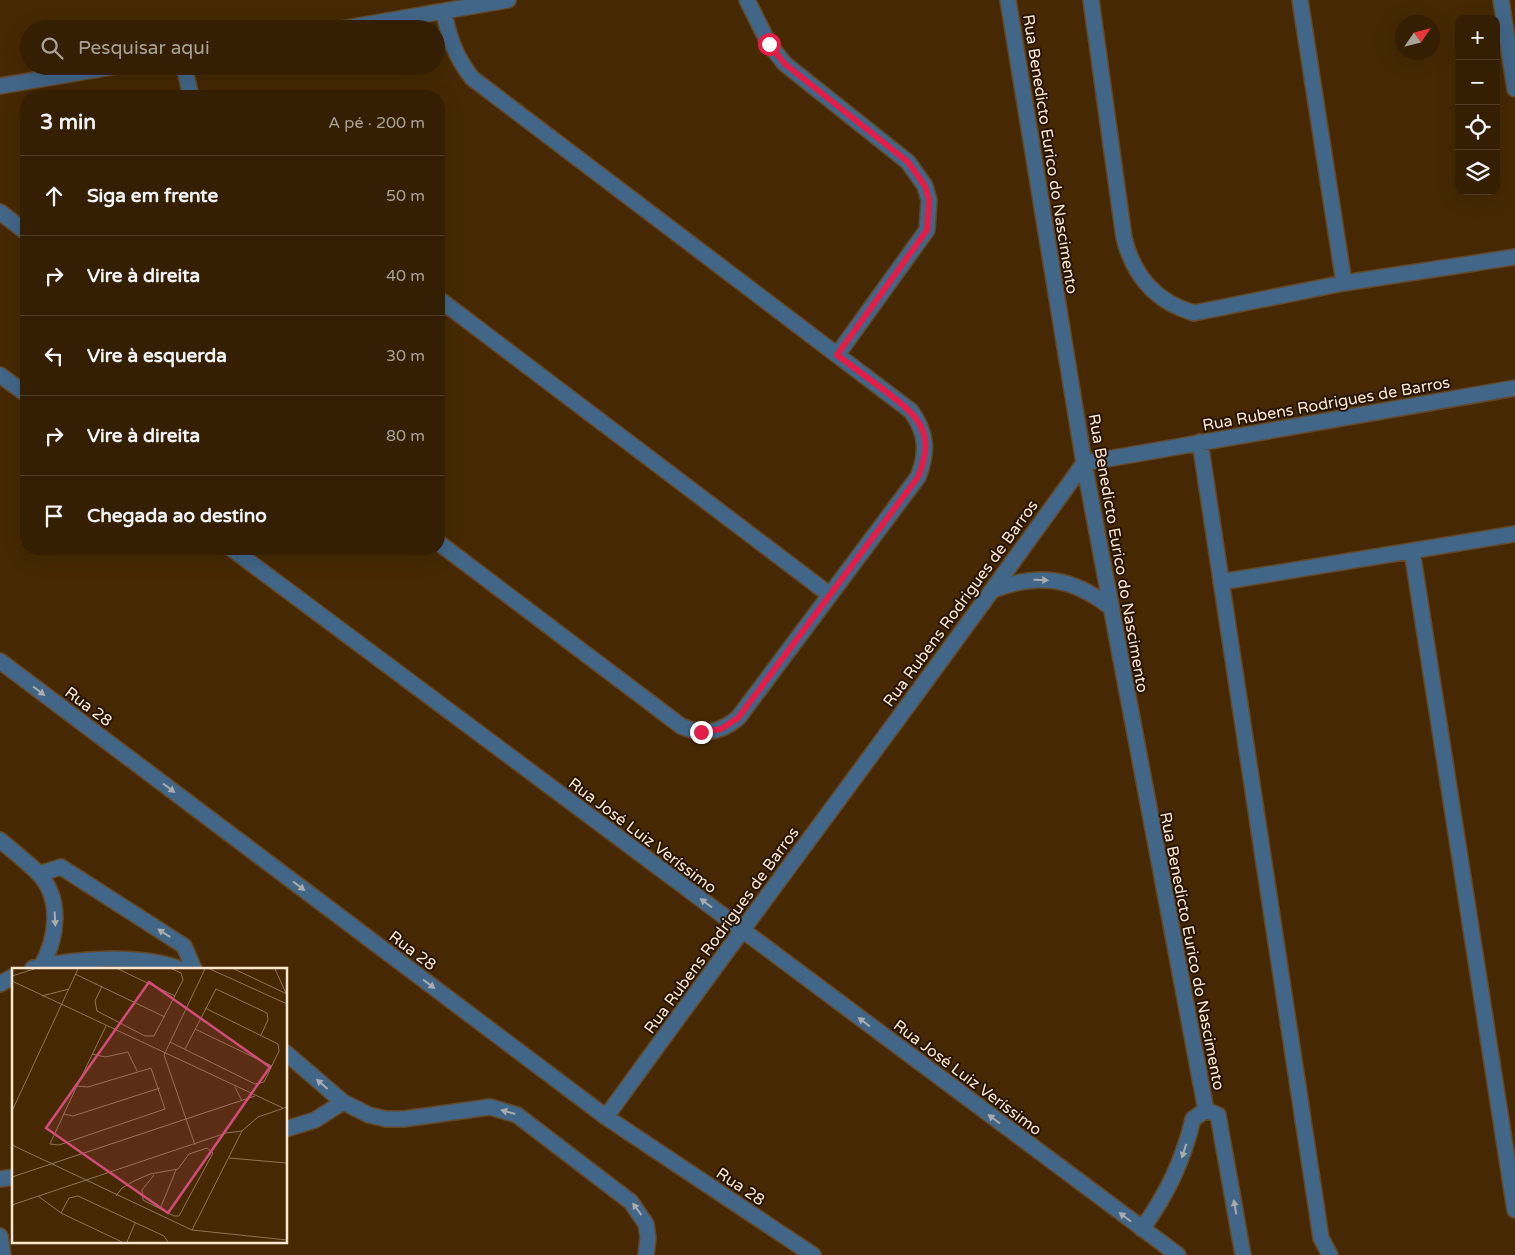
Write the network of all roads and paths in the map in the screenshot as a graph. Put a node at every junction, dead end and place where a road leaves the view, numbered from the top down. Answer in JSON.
{"nodes":[{"id":1,"x":508,"y":0,"type":"edge"},
{"id":2,"x":747,"y":0,"type":"edge"},
{"id":3,"x":1008,"y":0,"type":"edge"},
{"id":4,"x":1091,"y":0,"type":"edge"},
{"id":5,"x":1300,"y":0,"type":"edge"},
{"id":6,"x":1500,"y":0,"type":"edge"},
{"id":7,"x":444,"y":11,"type":"junction"},
{"id":8,"x":392,"y":20,"type":"edge"},
{"id":9,"x":65,"y":75,"type":"edge"},
{"id":10,"x":186,"y":75,"type":"edge"},
{"id":11,"x":0,"y":86,"type":"edge"},
{"id":12,"x":1515,"y":89,"type":"edge"},
{"id":13,"x":190,"y":90,"type":"edge"},
{"id":14,"x":0,"y":212,"type":"edge"},
{"id":15,"x":20,"y":227,"type":"edge"},
{"id":16,"x":1515,"y":257,"type":"edge"},
{"id":17,"x":1344,"y":283,"type":"junction"},
{"id":18,"x":445,"y":304,"type":"edge"},
{"id":19,"x":837,"y":355,"type":"junction"},
{"id":20,"x":0,"y":375,"type":"edge"},
{"id":21,"x":1515,"y":388,"type":"edge"},
{"id":22,"x":20,"y":390,"type":"edge"},
{"id":23,"x":1200,"y":442,"type":"junction"},
{"id":24,"x":1084,"y":463,"type":"junction"},
{"id":25,"x":1515,"y":534,"type":"edge"},
{"id":26,"x":445,"y":548,"type":"edge"},
{"id":27,"x":1412,"y":551,"type":"junction"},
{"id":28,"x":240,"y":555,"type":"edge"},
{"id":29,"x":1222,"y":582,"type":"junction"},
{"id":30,"x":993,"y":590,"type":"junction"},
{"id":31,"x":830,"y":595,"type":"junction"},
{"id":32,"x":1110,"y":607,"type":"junction"},
{"id":33,"x":0,"y":661,"type":"edge"},
{"id":34,"x":0,"y":840,"type":"edge"},
{"id":35,"x":39,"y":874,"type":"junction"},
{"id":36,"x":741,"y":929,"type":"junction"},
{"id":37,"x":36,"y":968,"type":"edge"},
{"id":38,"x":176,"y":968,"type":"edge"},
{"id":39,"x":194,"y":968,"type":"edge"},
{"id":40,"x":12,"y":977,"type":"edge"},
{"id":41,"x":0,"y":984,"type":"edge"},
{"id":42,"x":288,"y":1055,"type":"edge"},
{"id":43,"x":343,"y":1102,"type":"junction"},
{"id":44,"x":1206,"y":1110,"type":"junction"},
{"id":45,"x":606,"y":1117,"type":"junction"},
{"id":46,"x":288,"y":1129,"type":"edge"},
{"id":47,"x":1515,"y":1210,"type":"edge"},
{"id":48,"x":1142,"y":1229,"type":"junction"},
{"id":49,"x":0,"y":1236,"type":"edge"},
{"id":50,"x":3,"y":1255,"type":"edge"},
{"id":51,"x":646,"y":1255,"type":"edge"},
{"id":52,"x":813,"y":1255,"type":"edge"},
{"id":53,"x":1178,"y":1255,"type":"edge"},
{"id":54,"x":1243,"y":1255,"type":"edge"},
{"id":55,"x":1330,"y":1255,"type":"edge"}],
"edges":[{"from":1,"to":7,"type":"street"},
{"from":2,"to":19,"type":"street"},
{"from":3,"to":24,"type":"street","name":"Rua Benedicto Eurico do Nascimento"},
{"from":4,"to":17,"type":"street"},
{"from":5,"to":17,"type":"street"},
{"from":6,"to":12,"type":"street"},
{"from":7,"to":8,"type":"street"},
{"from":7,"to":19,"type":"street"},
{"from":9,"to":11,"type":"street"},
{"from":10,"to":13,"type":"street"},
{"from":14,"to":15,"type":"street"},
{"from":16,"to":17,"type":"street"},
{"from":18,"to":31,"type":"street"},
{"from":19,"to":31,"type":"street"},
{"from":20,"to":22,"type":"street"},
{"from":21,"to":23,"type":"street","name":"Rua Rubens Rodrigues de Barros"},
{"from":23,"to":24,"type":"street","name":"Rua Rubens Rodrigues de Barros"},
{"from":23,"to":29,"type":"street"},
{"from":24,"to":30,"type":"street","name":"Rua Rubens Rodrigues de Barros"},
{"from":24,"to":32,"type":"street","name":"Rua Benedicto Eurico do Nascimento"},
{"from":25,"to":27,"type":"street"},
{"from":26,"to":31,"type":"street"},
{"from":27,"to":29,"type":"street"},
{"from":27,"to":47,"type":"street"},
{"from":36,"to":28,"type":"street","name":"Rua José Luiz Veríssimo","one_way":true},
{"from":29,"to":55,"type":"street"},
{"from":30,"to":32,"type":"street","one_way":true},
{"from":30,"to":36,"type":"street","name":"Rua Rubens Rodrigues de Barros"},
{"from":32,"to":44,"type":"street","name":"Rua Benedicto Eurico do Nascimento"},
{"from":33,"to":45,"type":"street","name":"Rua 28","one_way":true},
{"from":34,"to":35,"type":"street"},
{"from":35,"to":37,"type":"street","one_way":true},
{"from":39,"to":35,"type":"street","one_way":true},
{"from":36,"to":45,"type":"street","name":"Rua Rubens Rodrigues de Barros"},
{"from":48,"to":36,"type":"street","name":"Rua José Luiz Veríssimo","one_way":true},
{"from":37,"to":38,"type":"street"},
{"from":40,"to":41,"type":"street"},
{"from":43,"to":42,"type":"street","one_way":true},
{"from":43,"to":46,"type":"street"},
{"from":51,"to":43,"type":"street","one_way":true},
{"from":44,"to":48,"type":"street","name":"Rua Benedicto Eurico do Nascimento","one_way":true},
{"from":54,"to":44,"type":"street","name":"Rua Benedicto Eurico do Nascimento","one_way":true},
{"from":45,"to":52,"type":"street","name":"Rua 28"},
{"from":48,"to":53,"type":"street","name":"Rua José Luiz Veríssimo"},
{"from":49,"to":50,"type":"street"}]}
